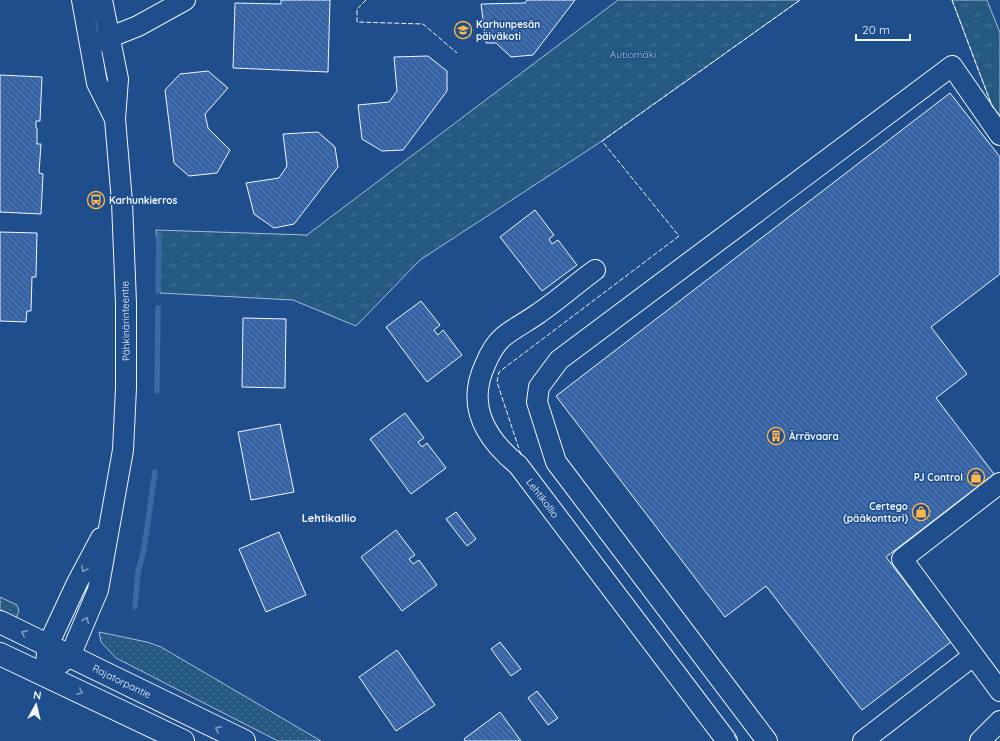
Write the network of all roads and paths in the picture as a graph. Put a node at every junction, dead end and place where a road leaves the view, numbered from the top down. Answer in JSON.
{"nodes":[{"id":1,"x":82,"y":0,"type":"edge"},
{"id":2,"x":102,"y":0,"type":"edge"},
{"id":3,"x":185,"y":0,"type":"edge"},
{"id":4,"x":110,"y":38,"type":"junction"},
{"id":5,"x":90,"y":45,"type":"junction"},
{"id":6,"x":115,"y":119,"type":"junction"},
{"id":7,"x":1000,"y":135,"type":"edge"},
{"id":8,"x":595,"y":270,"type":"dead end"},
{"id":9,"x":1000,"y":483,"type":"edge"},
{"id":10,"x":109,"y":523,"type":"junction"},
{"id":11,"x":0,"y":622,"type":"edge"},
{"id":12,"x":48,"y":645,"type":"junction"},
{"id":13,"x":0,"y":654,"type":"edge"},
{"id":14,"x":70,"y":656,"type":"junction"},
{"id":15,"x":973,"y":656,"type":"junction"},
{"id":16,"x":45,"y":676,"type":"junction"},
{"id":17,"x":1000,"y":691,"type":"edge"},
{"id":18,"x":193,"y":716,"type":"junction"},
{"id":19,"x":1000,"y":721,"type":"edge"},
{"id":20,"x":182,"y":741,"type":"edge"},
{"id":21,"x":244,"y":741,"type":"edge"},
{"id":22,"x":727,"y":741,"type":"edge"},
{"id":23,"x":767,"y":741,"type":"edge"},
{"id":24,"x":863,"y":741,"type":"edge"},
{"id":25,"x":980,"y":741,"type":"edge"}],
"edges":[{"from":1,"to":5,"type":"street","name":"Pähkinärinteentie"},
{"from":2,"to":4,"type":"street","name":"Pähkinärinteentie"},
{"from":3,"to":4,"type":"street"},
{"from":4,"to":5,"type":"street"},
{"from":4,"to":6,"type":"street","name":"Pähkinärinteentie"},
{"from":5,"to":6,"type":"street","name":"Pähkinärinteentie"},
{"from":6,"to":10,"type":"street","name":"Pähkinärinteentie"},
{"from":7,"to":23,"type":"street"},
{"from":8,"to":22,"type":"street","name":"Lehtikallio"},
{"from":9,"to":15,"type":"street"},
{"from":10,"to":12,"type":"street","name":"Pähkinärinteentie","one_way":true},
{"from":14,"to":10,"type":"street","name":"Pähkinärinteentie","one_way":true},
{"from":12,"to":11,"type":"main road","name":"Rajatorpantie","one_way":true},
{"from":12,"to":14,"type":"main road","name":"Rajatorpantie"},
{"from":12,"to":16,"type":"street","name":"Pähkinärinteentie"},
{"from":13,"to":16,"type":"main road"},
{"from":14,"to":16,"type":"street","name":"Pähkinärinteentie"},
{"from":14,"to":18,"type":"main road","name":"Rajatorpantie"},
{"from":15,"to":17,"type":"street"},
{"from":15,"to":24,"type":"street"},
{"from":16,"to":20,"type":"main road","one_way":true},
{"from":18,"to":20,"type":"street"},
{"from":21,"to":18,"type":"main road","name":"Rajatorpantie","one_way":true},
{"from":19,"to":25,"type":"street"}]}
